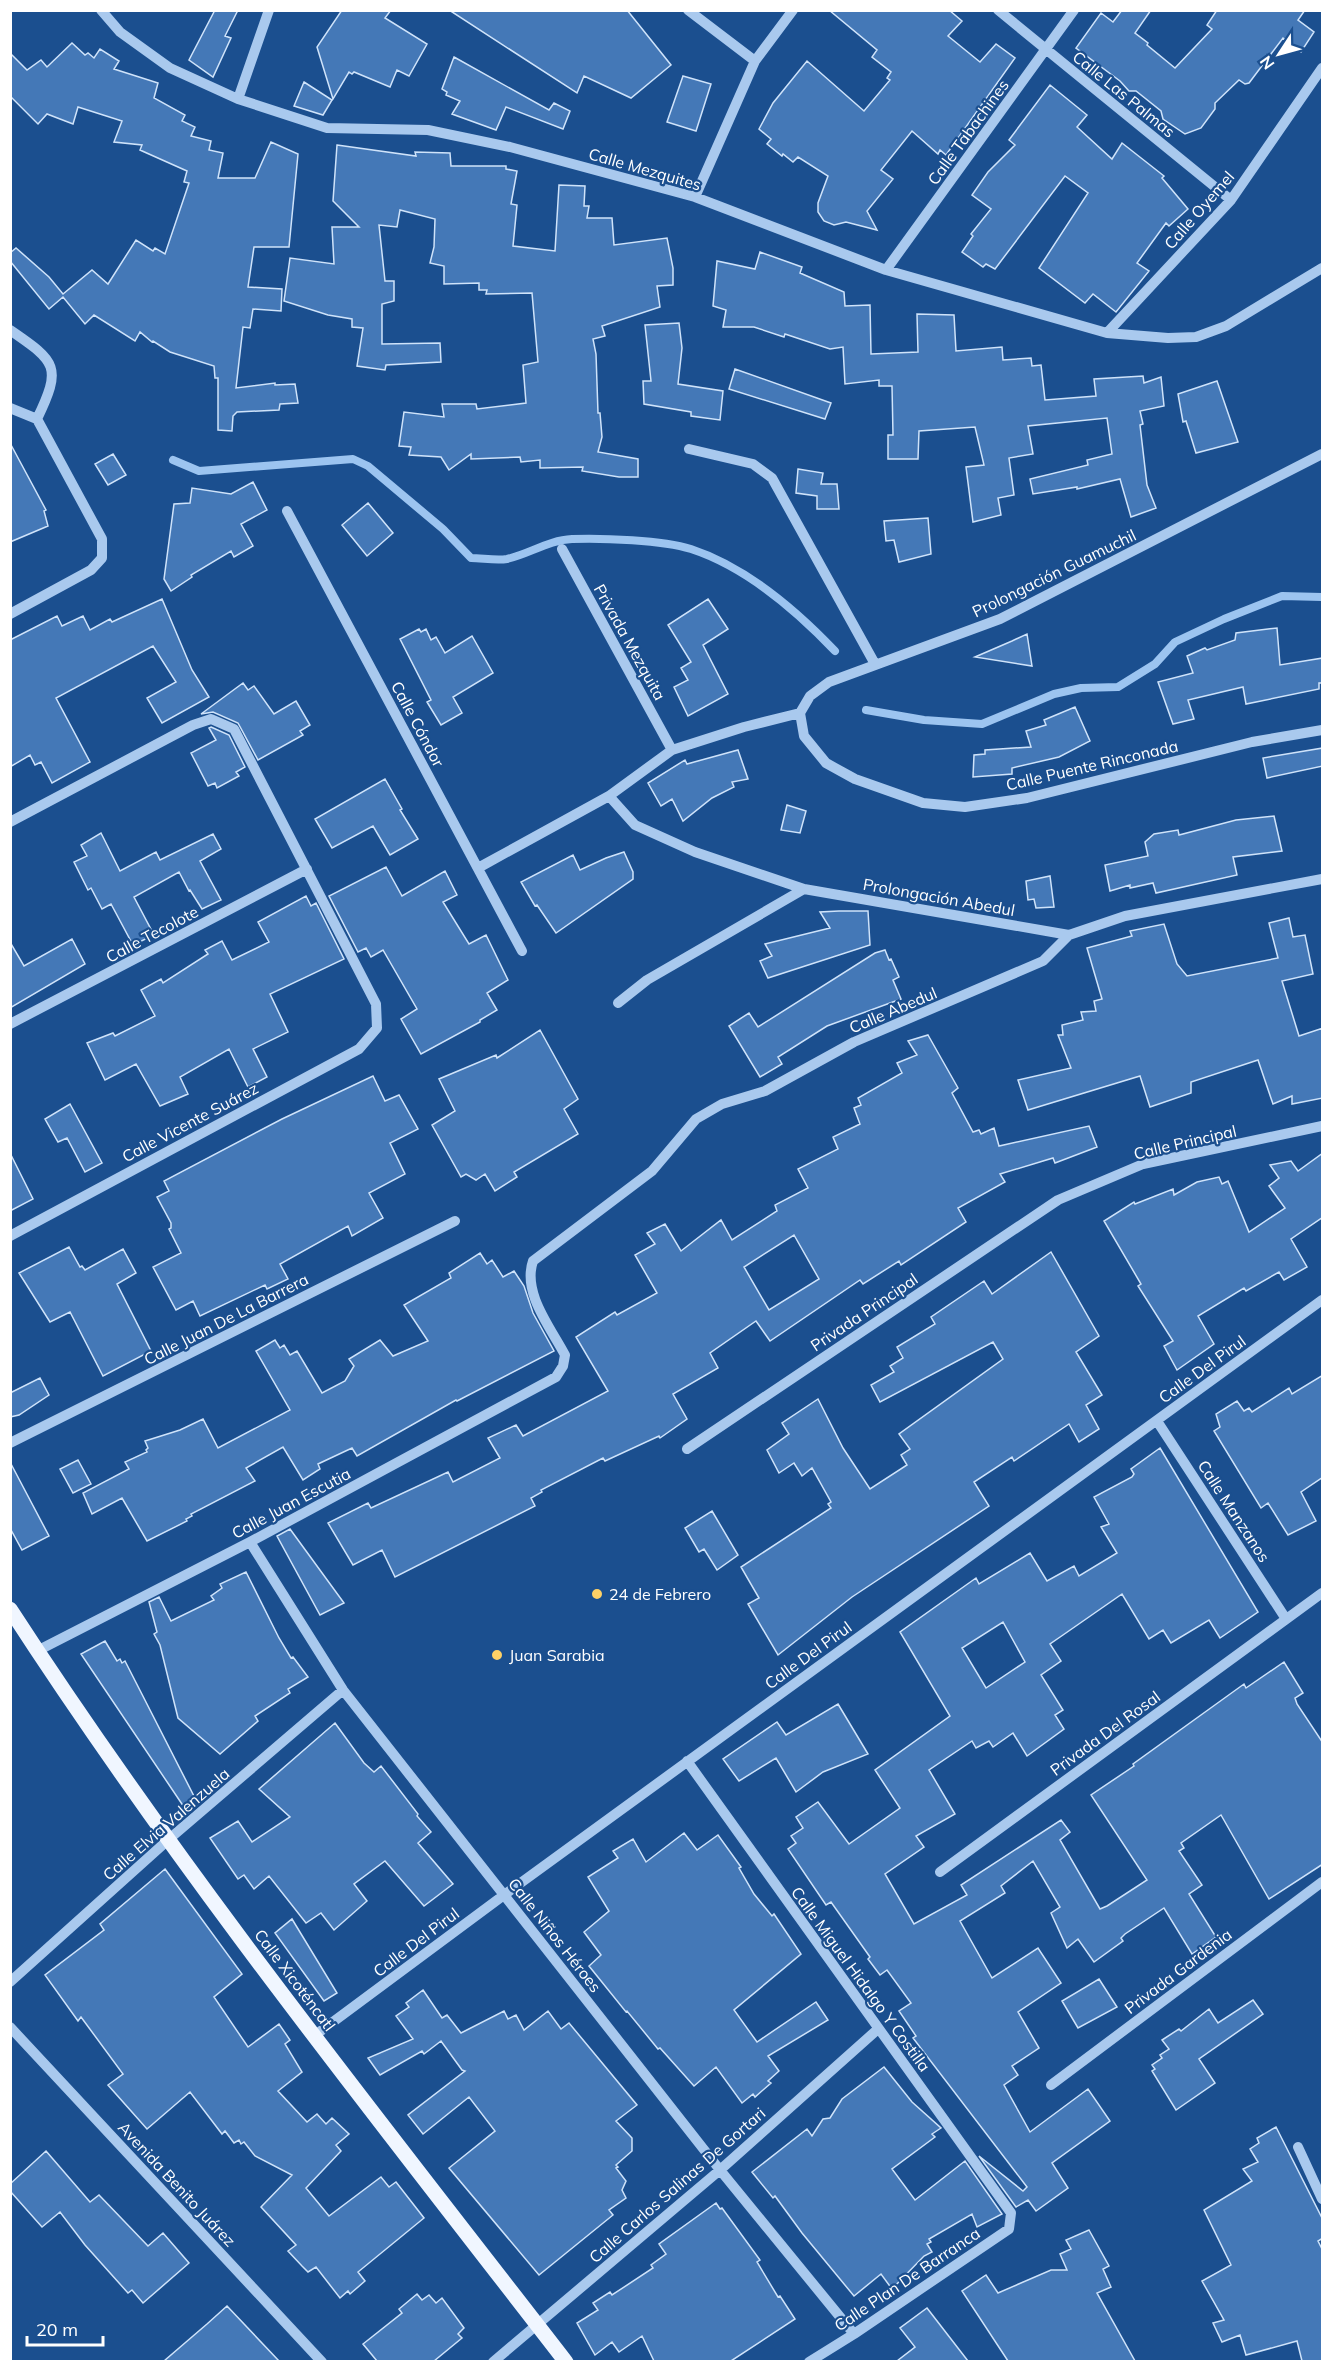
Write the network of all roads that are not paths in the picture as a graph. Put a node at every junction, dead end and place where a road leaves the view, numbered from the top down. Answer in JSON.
{"nodes":[{"id":1,"x":101,"y":10,"type":"edge"},
{"id":2,"x":269,"y":10,"type":"edge"},
{"id":3,"x":688,"y":10,"type":"edge"},
{"id":4,"x":793,"y":10,"type":"edge"},
{"id":5,"x":998,"y":10,"type":"edge"},
{"id":6,"x":1074,"y":10,"type":"edge"},
{"id":7,"x":1047,"y":50,"type":"junction"},
{"id":8,"x":755,"y":61,"type":"junction"},
{"id":9,"x":1323,"y":68,"type":"edge"},
{"id":10,"x":238,"y":99,"type":"junction"},
{"id":11,"x":695,"y":197,"type":"junction"},
{"id":12,"x":1231,"y":200,"type":"junction"},
{"id":13,"x":1323,"y":268,"type":"edge"},
{"id":14,"x":886,"y":270,"type":"junction"},
{"id":15,"x":10,"y":330,"type":"edge"},
{"id":16,"x":1107,"y":333,"type":"junction"},
{"id":17,"x":13,"y":408,"type":"edge"},
{"id":18,"x":37,"y":419,"type":"junction"},
{"id":19,"x":690,"y":448,"type":"dead end"},
{"id":20,"x":1323,"y":454,"type":"edge"},
{"id":21,"x":287,"y":511,"type":"dead end"},
{"id":22,"x":562,"y":549,"type":"dead end"},
{"id":23,"x":10,"y":614,"type":"edge"},
{"id":24,"x":875,"y":664,"type":"junction"},
{"id":25,"x":800,"y":713,"type":"junction"},
{"id":26,"x":1323,"y":730,"type":"edge"},
{"id":27,"x":672,"y":750,"type":"junction"},
{"id":28,"x":609,"y":796,"type":"junction"},
{"id":29,"x":10,"y":822,"type":"edge"},
{"id":30,"x":478,"y":868,"type":"junction"},
{"id":31,"x":307,"y":869,"type":"junction"},
{"id":32,"x":1323,"y":879,"type":"edge"},
{"id":33,"x":804,"y":888,"type":"junction"},
{"id":34,"x":1069,"y":935,"type":"junction"},
{"id":35,"x":522,"y":951,"type":"dead end"},
{"id":36,"x":618,"y":1004,"type":"dead end"},
{"id":37,"x":10,"y":1024,"type":"edge"},
{"id":38,"x":1323,"y":1126,"type":"edge"},
{"id":39,"x":1058,"y":1200,"type":"joint"},
{"id":40,"x":455,"y":1221,"type":"dead end"},
{"id":41,"x":10,"y":1236,"type":"edge"},
{"id":42,"x":1323,"y":1300,"type":"edge"},
{"id":43,"x":556,"y":1377,"type":"joint"},
{"id":44,"x":1157,"y":1421,"type":"junction"},
{"id":45,"x":10,"y":1443,"type":"edge"},
{"id":46,"x":687,"y":1449,"type":"dead end"},
{"id":47,"x":250,"y":1542,"type":"junction"},
{"id":48,"x":1323,"y":1593,"type":"edge"},
{"id":49,"x":10,"y":1609,"type":"edge"},
{"id":50,"x":1286,"y":1618,"type":"junction"},
{"id":51,"x":37,"y":1651,"type":"junction"},
{"id":52,"x":343,"y":1690,"type":"junction"},
{"id":53,"x":687,"y":1761,"type":"junction"},
{"id":54,"x":168,"y":1840,"type":"junction"},
{"id":55,"x":940,"y":1872,"type":"dead end"},
{"id":56,"x":1323,"y":1882,"type":"edge"},
{"id":57,"x":504,"y":1895,"type":"junction"},
{"id":58,"x":10,"y":1982,"type":"edge"},
{"id":59,"x":10,"y":2027,"type":"edge"},
{"id":60,"x":878,"y":2029,"type":"junction"},
{"id":61,"x":315,"y":2036,"type":"junction"},
{"id":62,"x":1051,"y":2085,"type":"dead end"},
{"id":63,"x":1298,"y":2147,"type":"dead end"},
{"id":64,"x":720,"y":2170,"type":"junction"},
{"id":65,"x":1323,"y":2199,"type":"edge"},
{"id":66,"x":1011,"y":2213,"type":"joint"},
{"id":67,"x":537,"y":2324,"type":"junction"},
{"id":68,"x":854,"y":2334,"type":"junction"},
{"id":69,"x":322,"y":2361,"type":"edge"},
{"id":70,"x":493,"y":2361,"type":"edge"},
{"id":71,"x":566,"y":2361,"type":"edge"},
{"id":72,"x":809,"y":2361,"type":"edge"}],
"edges":[{"from":1,"to":10,"type":"street","name":"Calle Mezquites"},
{"from":2,"to":10,"type":"street"},
{"from":3,"to":8,"type":"street"},
{"from":4,"to":8,"type":"street"},
{"from":5,"to":7,"type":"street","name":"Calle Las Palmas"},
{"from":6,"to":7,"type":"street","name":"Calle Tabachines"},
{"from":7,"to":12,"type":"street","name":"Calle Las Palmas"},
{"from":7,"to":14,"type":"street","name":"Calle Tabachines"},
{"from":8,"to":11,"type":"street"},
{"from":9,"to":12,"type":"street","name":"Calle Oyemel"},
{"from":10,"to":11,"type":"street","name":"Calle Mezquites"},
{"from":11,"to":14,"type":"street","name":"Calle Mezquites"},
{"from":12,"to":16,"type":"street","name":"Calle Oyemel"},
{"from":13,"to":16,"type":"street","name":"Calle Mezquites"},
{"from":14,"to":16,"type":"street","name":"Calle Mezquites"},
{"from":15,"to":18,"type":"street"},
{"from":17,"to":18,"type":"street"},
{"from":18,"to":23,"type":"street"},
{"from":19,"to":24,"type":"street"},
{"from":20,"to":24,"type":"street","name":"Prolongación Guamuchil"},
{"from":21,"to":30,"type":"street","name":"Calle Cóndor"},
{"from":22,"to":27,"type":"street","name":"Privada Mezquita"},
{"from":24,"to":25,"type":"street","name":"Prolongación Guamuchil"},
{"from":25,"to":26,"type":"street","name":"Calle Puente Rinconada"},
{"from":25,"to":27,"type":"street"},
{"from":27,"to":28,"type":"street"},
{"from":28,"to":30,"type":"street"},
{"from":28,"to":33,"type":"street","name":"Prolongación Abedul"},
{"from":29,"to":31,"type":"street"},
{"from":30,"to":35,"type":"street","name":"Calle Cóndor"},
{"from":31,"to":37,"type":"street","name":"Calle Tecolote"},
{"from":31,"to":41,"type":"street","name":"Calle Vicente Suárez"},
{"from":32,"to":34,"type":"street","name":"Calle Abedul"},
{"from":33,"to":34,"type":"street","name":"Prolongación Abedul"},
{"from":33,"to":36,"type":"street"},
{"from":34,"to":43,"type":"street","name":"Calle Abedul"},
{"from":38,"to":39,"type":"street","name":"Calle Principal"},
{"from":39,"to":46,"type":"street","name":"Privada Principal"},
{"from":40,"to":45,"type":"street","name":"Calle Juan De La Barrera"},
{"from":42,"to":44,"type":"street","name":"Calle Del Pirul"},
{"from":43,"to":47,"type":"street","name":"Calle Juan Escutia"},
{"from":44,"to":50,"type":"street","name":"Calle Manzanos"},
{"from":44,"to":53,"type":"street","name":"Calle Del Pirul"},
{"from":47,"to":51,"type":"street","name":"Calle Juan Escutia"},
{"from":47,"to":52,"type":"street","name":"Calle Niños Héroes"},
{"from":48,"to":50,"type":"street","name":"Privada Del Rosal"},
{"from":49,"to":51,"type":"main road","name":"Calle Xicoténcatl"},
{"from":50,"to":55,"type":"street","name":"Privada Del Rosal"},
{"from":51,"to":54,"type":"main road","name":"Calle Xicoténcatl"},
{"from":52,"to":54,"type":"street","name":"Calle Elvia Valenzuela"},
{"from":52,"to":57,"type":"street","name":"Calle Niños Héroes"},
{"from":53,"to":57,"type":"street","name":"Calle Del Pirul"},
{"from":53,"to":60,"type":"street","name":"Calle Miguel Hidalgo Y Costilla"},
{"from":54,"to":58,"type":"street","name":"Calle Elvia Valenzuela"},
{"from":54,"to":61,"type":"main road","name":"Calle Xicoténcatl"},
{"from":56,"to":62,"type":"street","name":"Privada Gardenia"},
{"from":57,"to":61,"type":"street","name":"Calle Del Pirul"},
{"from":57,"to":64,"type":"street","name":"Calle Niños Héroes"},
{"from":59,"to":69,"type":"street","name":"Avenida Benito Juárez"},
{"from":60,"to":64,"type":"street","name":"Calle Carlos Salinas De Gortari"},
{"from":60,"to":66,"type":"street","name":"Calle Miguel Hidalgo Y Costilla"},
{"from":61,"to":67,"type":"main road","name":"Calle Xicoténcatl"},
{"from":63,"to":65,"type":"street"},
{"from":64,"to":67,"type":"street","name":"Calle Carlos Salinas De Gortari"},
{"from":64,"to":68,"type":"street","name":"Calle Niños Héroes"},
{"from":66,"to":68,"type":"street","name":"Calle Plan De Barranca"},
{"from":67,"to":70,"type":"street","name":"Calle Carlos Salinas De Gortari"},
{"from":67,"to":71,"type":"main road","name":"Calle Xicoténcatl"},
{"from":68,"to":72,"type":"street","name":"Calle Plan De Barranca"}]}
